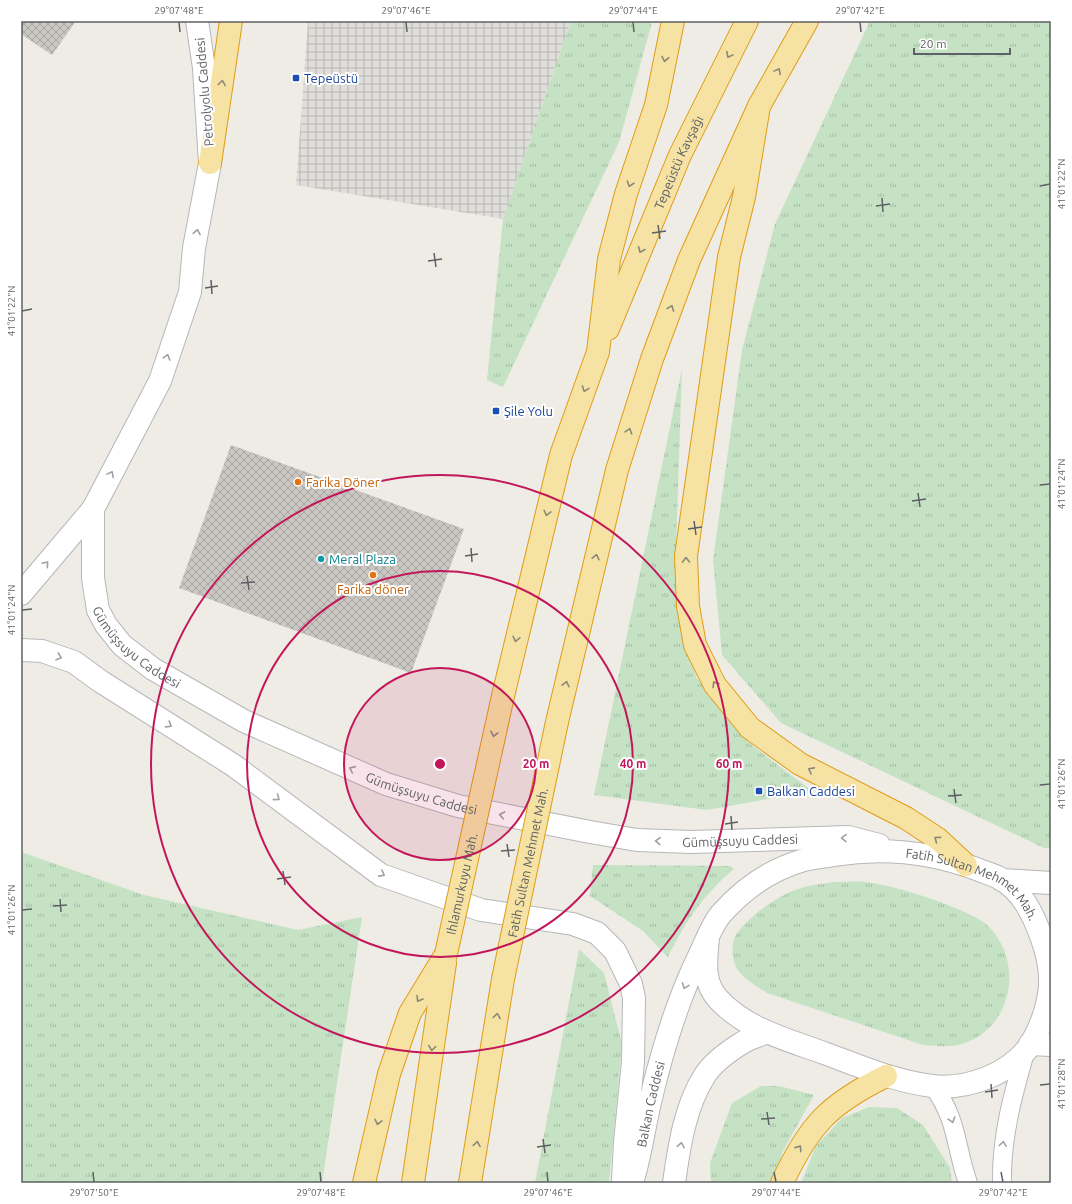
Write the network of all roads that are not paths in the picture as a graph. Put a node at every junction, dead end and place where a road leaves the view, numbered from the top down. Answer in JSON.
{"nodes":[{"id":1,"x":197,"y":21,"type":"edge"},
{"id":2,"x":231,"y":21,"type":"edge"},
{"id":3,"x":673,"y":21,"type":"edge"},
{"id":4,"x":747,"y":21,"type":"edge"},
{"id":5,"x":807,"y":21,"type":"edge"},
{"id":6,"x":759,"y":106,"type":"junction"},
{"id":7,"x":210,"y":163,"type":"junction"},
{"id":8,"x":598,"y":352,"type":"junction"},
{"id":9,"x":93,"y":509,"type":"junction"},
{"id":10,"x":21,"y":594,"type":"edge"},
{"id":11,"x":21,"y":650,"type":"edge"},
{"id":12,"x":895,"y":851,"type":"junction"},
{"id":13,"x":966,"y":865,"type":"junction"},
{"id":14,"x":1002,"y":880,"type":"junction"},
{"id":15,"x":1051,"y":883,"type":"edge"},
{"id":16,"x":708,"y":938,"type":"junction"},
{"id":17,"x":446,"y":954,"type":"junction"},
{"id":18,"x":767,"y":1032,"type":"junction"},
{"id":19,"x":1036,"y":1046,"type":"edge"},
{"id":20,"x":886,"y":1076,"type":"junction"},
{"id":21,"x":933,"y":1086,"type":"junction"},
{"id":22,"x":364,"y":1183,"type":"edge"},
{"id":23,"x":413,"y":1183,"type":"edge"},
{"id":24,"x":470,"y":1183,"type":"edge"},
{"id":25,"x":623,"y":1183,"type":"edge"},
{"id":26,"x":632,"y":1183,"type":"edge"},
{"id":27,"x":674,"y":1183,"type":"edge"},
{"id":28,"x":782,"y":1183,"type":"edge"},
{"id":29,"x":968,"y":1183,"type":"edge"},
{"id":30,"x":1002,"y":1183,"type":"edge"}],
"edges":[{"from":1,"to":7,"type":"street","name":"Petrolyolu Caddesi"},
{"from":7,"to":2,"type":"highway","one_way":true},
{"from":3,"to":8,"type":"highway","one_way":true},
{"from":4,"to":8,"type":"highway","name":"Tepeüstü Kavşağı","one_way":true},
{"from":6,"to":5,"type":"highway","name":"Fatih Sultan Mehmet Mah.","one_way":true},
{"from":13,"to":6,"type":"highway","one_way":true},
{"from":24,"to":6,"type":"highway","name":"Fatih Sultan Mehmet Mah.","one_way":true,"bridge":true},
{"from":9,"to":7,"type":"street","name":"Petrolyolu Caddesi","one_way":true},
{"from":8,"to":17,"type":"highway","name":"Ihlamurkuyu Mah.","one_way":true,"bridge":true},
{"from":10,"to":9,"type":"street","one_way":true},
{"from":12,"to":9,"type":"street","name":"Gümüşsuyu Caddesi","one_way":true},
{"from":11,"to":25,"type":"street","one_way":true},
{"from":12,"to":13,"type":"street","name":"Fatih Sultan Mehmet Mah."},
{"from":12,"to":16,"type":"street","name":"Balkan Caddesi"},
{"from":13,"to":14,"type":"street","name":"Fatih Sultan Mehmet Mah."},
{"from":14,"to":15,"type":"street"},
{"from":14,"to":19,"type":"street","name":"Fatih Sultan Mehmet Mah."},
{"from":16,"to":18,"type":"street","name":"Fatih Sultan Mehmet Mah."},
{"from":16,"to":26,"type":"street","name":"Balkan Caddesi","one_way":true},
{"from":17,"to":22,"type":"highway","one_way":true},
{"from":17,"to":23,"type":"highway","name":"Ihlamurkuyu Mah.","one_way":true},
{"from":18,"to":20,"type":"street","name":"Fatih Sultan Mehmet Mah."},
{"from":27,"to":18,"type":"street","one_way":true},
{"from":19,"to":21,"type":"street","name":"Fatih Sultan Mehmet Mah."},
{"from":30,"to":19,"type":"lane","one_way":true},
{"from":20,"to":21,"type":"street","name":"Fatih Sultan Mehmet Mah."},
{"from":28,"to":20,"type":"highway","one_way":true},
{"from":21,"to":29,"type":"lane","one_way":true}]}
